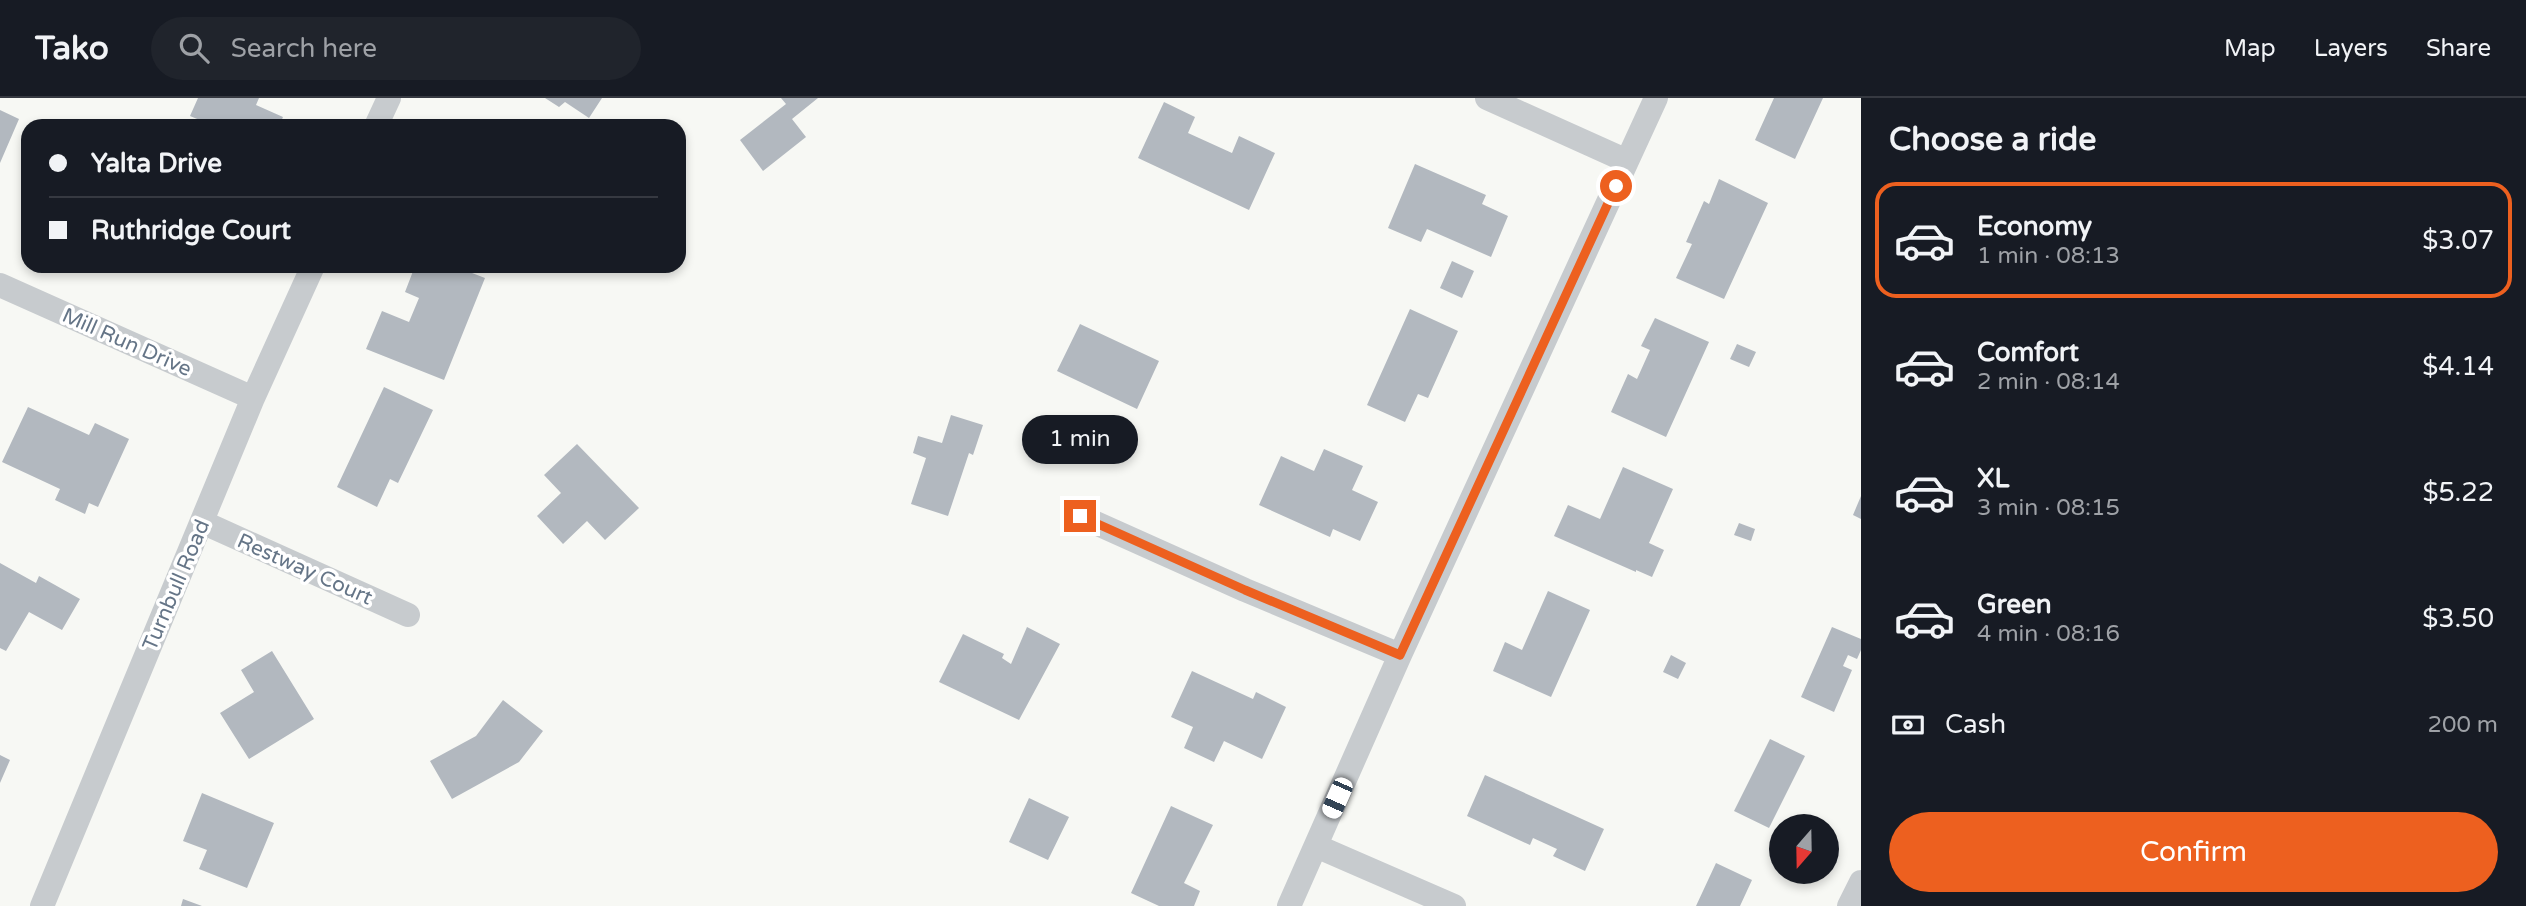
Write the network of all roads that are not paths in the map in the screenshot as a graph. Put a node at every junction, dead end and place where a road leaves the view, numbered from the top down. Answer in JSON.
{"nodes":[{"id":1,"x":389,"y":98,"type":"edge"},
{"id":2,"x":1487,"y":98,"type":"edge"},
{"id":3,"x":1656,"y":98,"type":"edge"},
{"id":4,"x":379,"y":119,"type":"edge"},
{"id":5,"x":1627,"y":161,"type":"junction"},
{"id":6,"x":310,"y":273,"type":"edge"},
{"id":7,"x":0,"y":285,"type":"edge"},
{"id":8,"x":253,"y":398,"type":"junction"},
{"id":9,"x":1080,"y":516,"type":"dead end"},
{"id":10,"x":202,"y":522,"type":"junction"},
{"id":11,"x":408,"y":615,"type":"dead end"},
{"id":12,"x":1400,"y":655,"type":"junction"},
{"id":13,"x":1316,"y":846,"type":"junction"},
{"id":14,"x":1861,"y":882,"type":"edge"},
{"id":15,"x":42,"y":906,"type":"edge"},
{"id":16,"x":1289,"y":906,"type":"edge"},
{"id":17,"x":1454,"y":906,"type":"edge"},
{"id":18,"x":1849,"y":906,"type":"edge"}],
"edges":[{"from":1,"to":4,"type":"street"},
{"from":2,"to":5,"type":"street"},
{"from":3,"to":5,"type":"street"},
{"from":5,"to":12,"type":"street"},
{"from":6,"to":8,"type":"street","name":"Turnbull Road"},
{"from":7,"to":8,"type":"street","name":"Mill Run Drive"},
{"from":8,"to":10,"type":"street","name":"Turnbull Road"},
{"from":9,"to":12,"type":"street"},
{"from":10,"to":11,"type":"street","name":"Restway Court"},
{"from":10,"to":15,"type":"street","name":"Turnbull Road"},
{"from":12,"to":13,"type":"street"},
{"from":13,"to":16,"type":"street"},
{"from":13,"to":17,"type":"street"},
{"from":14,"to":18,"type":"street"}]}
